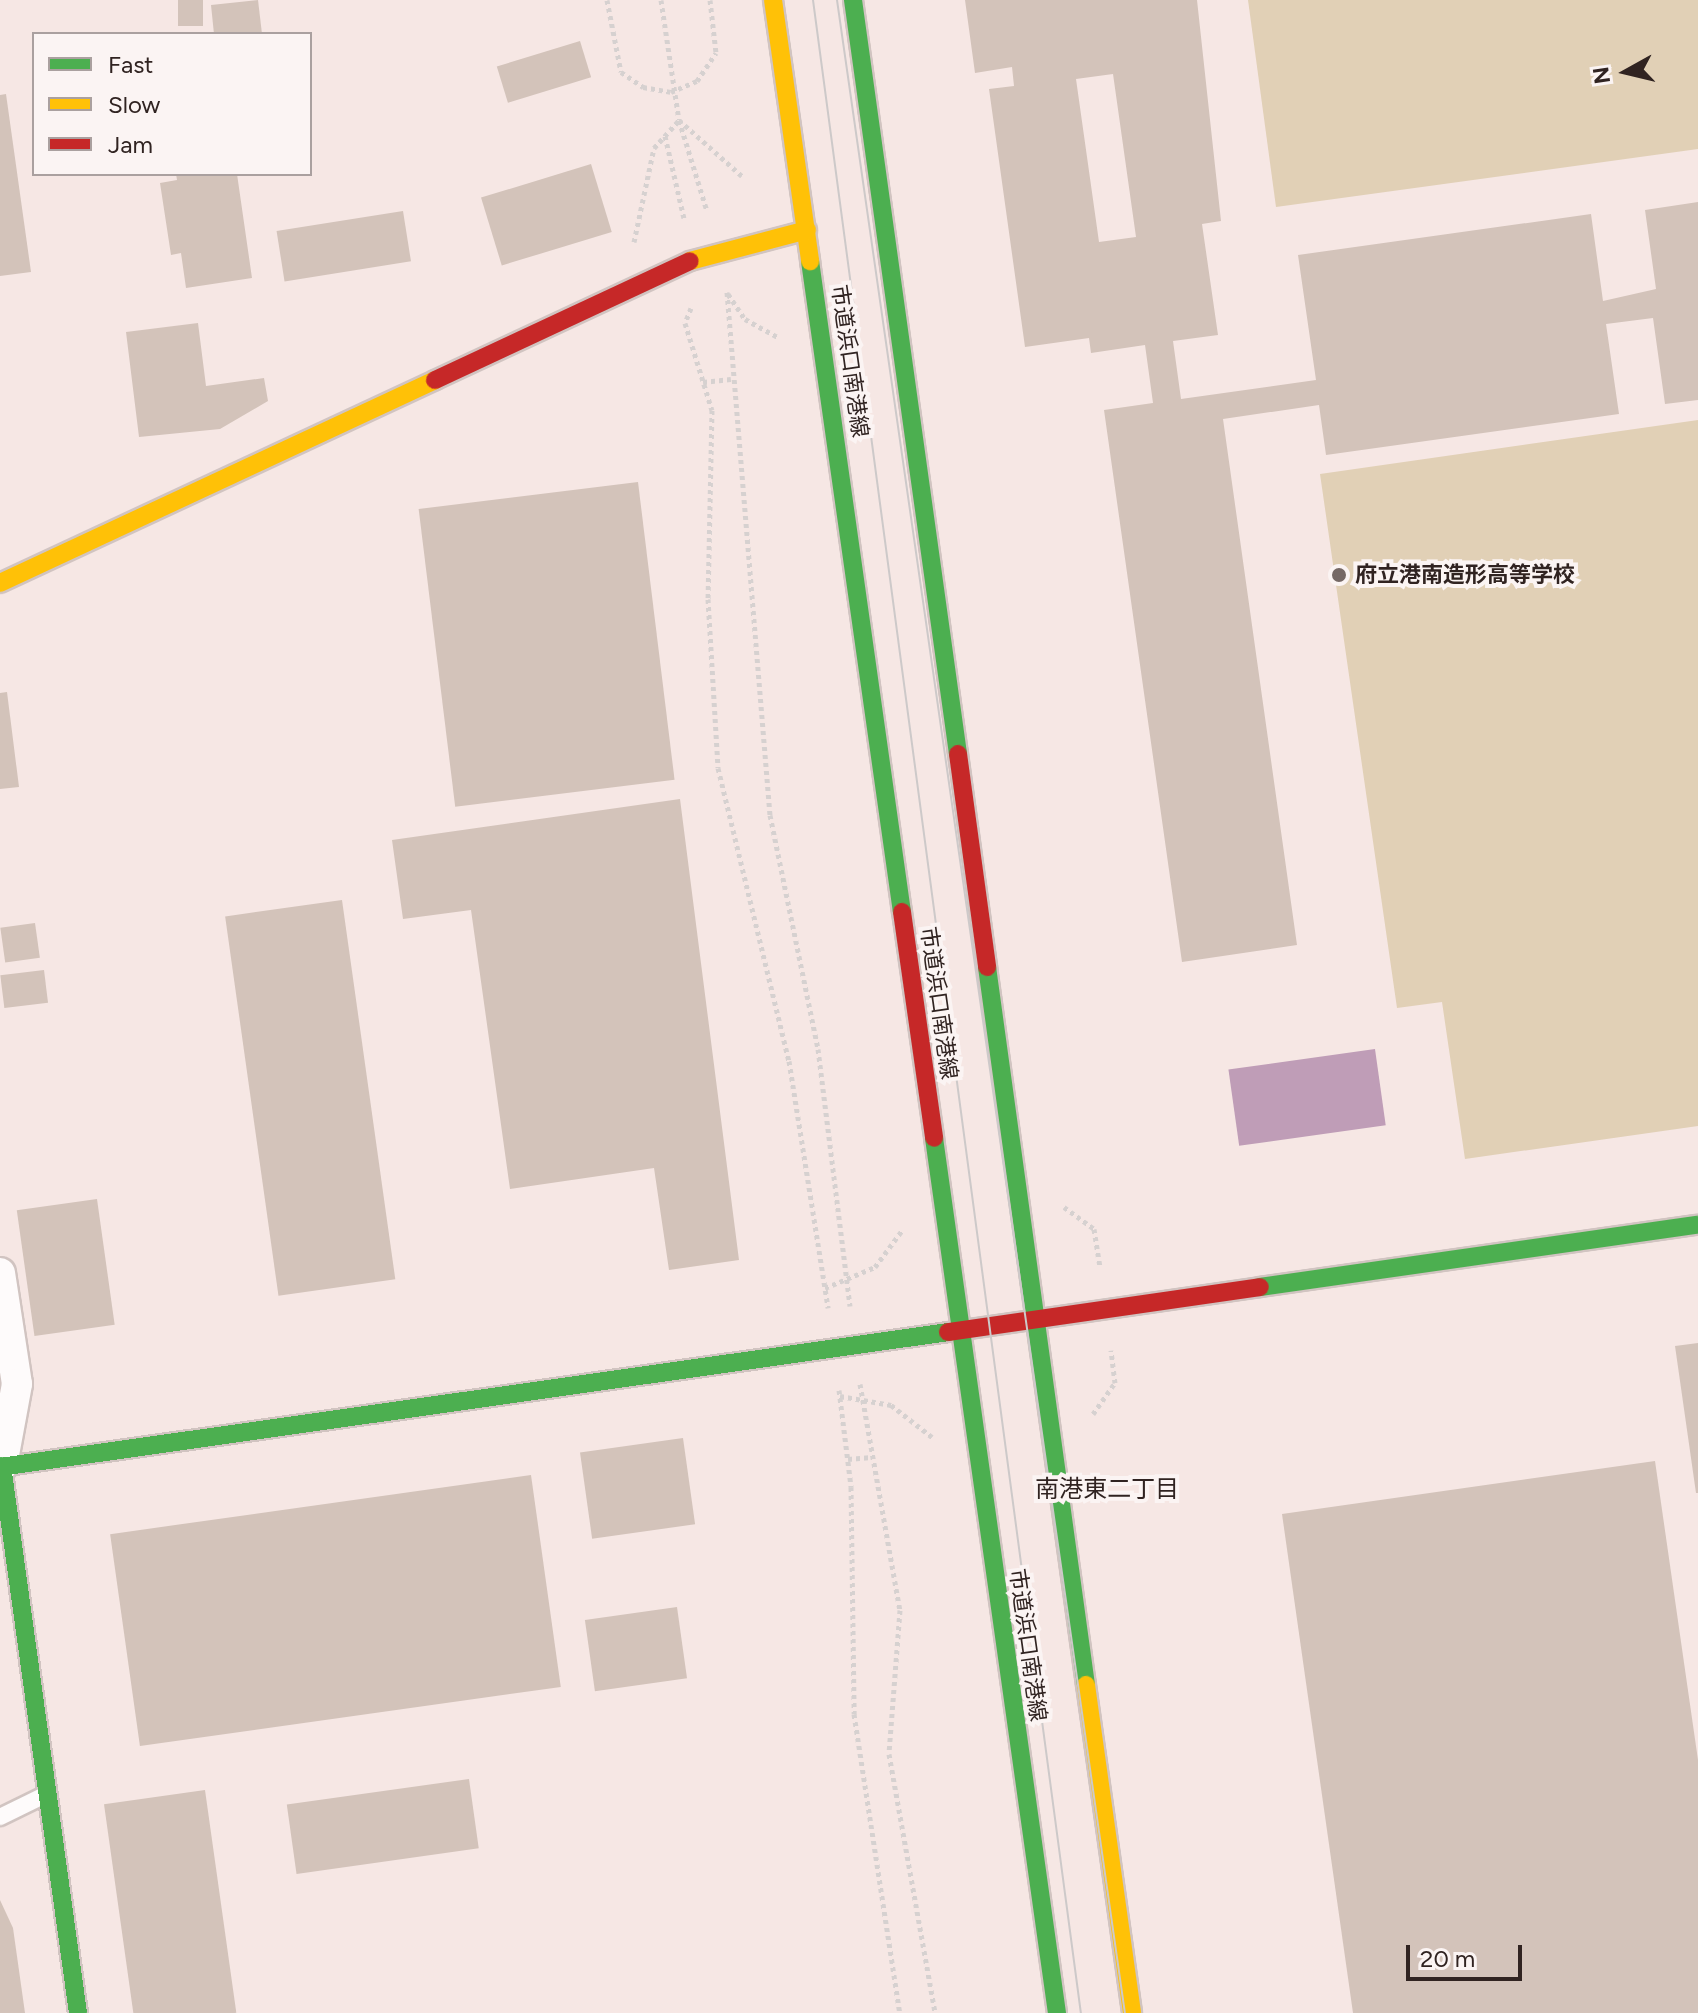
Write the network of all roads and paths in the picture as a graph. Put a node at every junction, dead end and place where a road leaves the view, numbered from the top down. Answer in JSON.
{"nodes":[{"id":1,"x":607,"y":0,"type":"edge"},
{"id":2,"x":661,"y":0,"type":"edge"},
{"id":3,"x":710,"y":0,"type":"edge"},
{"id":4,"x":773,"y":0,"type":"edge"},
{"id":5,"x":853,"y":0,"type":"edge"},
{"id":6,"x":679,"y":120,"type":"junction"},
{"id":7,"x":665,"y":136,"type":"junction"},
{"id":8,"x":742,"y":176,"type":"dead end"},
{"id":9,"x":685,"y":223,"type":"dead end"},
{"id":10,"x":807,"y":230,"type":"junction"},
{"id":11,"x":633,"y":245,"type":"dead end"},
{"id":12,"x":711,"y":251,"type":"junction"},
{"id":13,"x":727,"y":292,"type":"junction"},
{"id":14,"x":716,"y":295,"type":"dead end"},
{"id":15,"x":705,"y":299,"type":"dead end"},
{"id":16,"x":745,"y":319,"type":"dead end"},
{"id":17,"x":731,"y":379,"type":"junction"},
{"id":18,"x":703,"y":382,"type":"junction"},
{"id":19,"x":0,"y":583,"type":"edge"},
{"id":20,"x":1060,"y":1202,"type":"dead end"},
{"id":21,"x":906,"y":1223,"type":"dead end"},
{"id":22,"x":1698,"y":1225,"type":"edge"},
{"id":23,"x":1094,"y":1229,"type":"dead end"},
{"id":24,"x":0,"y":1273,"type":"edge"},
{"id":25,"x":1034,"y":1316,"type":"junction"},
{"id":26,"x":852,"y":1320,"type":"dead end"},
{"id":27,"x":956,"y":1327,"type":"junction"},
{"id":28,"x":859,"y":1378,"type":"dead end"},
{"id":29,"x":1115,"y":1383,"type":"dead end"},
{"id":30,"x":1094,"y":1414,"type":"dead end"},
{"id":31,"x":932,"y":1437,"type":"dead end"},
{"id":32,"x":872,"y":1457,"type":"junction"},
{"id":33,"x":848,"y":1459,"type":"junction"},
{"id":34,"x":1,"y":1467,"type":"edge"},
{"id":35,"x":48,"y":1793,"type":"junction"},
{"id":36,"x":0,"y":1817,"type":"edge"},
{"id":37,"x":78,"y":2013,"type":"edge"},
{"id":38,"x":900,"y":2013,"type":"edge"},
{"id":39,"x":935,"y":2013,"type":"edge"},
{"id":40,"x":1057,"y":2013,"type":"edge"},
{"id":41,"x":1132,"y":2013,"type":"edge"}],
"edges":[{"from":1,"to":3,"type":"path","bridge":true},
{"from":2,"to":6,"type":"path"},
{"from":4,"to":10,"type":"main road","name":"市道浜口南港線"},
{"from":5,"to":25,"type":"main road"},
{"from":6,"to":7,"type":"path"},
{"from":6,"to":8,"type":"path"},
{"from":6,"to":12,"type":"path"},
{"from":7,"to":9,"type":"path"},
{"from":7,"to":11,"type":"path"},
{"from":10,"to":12,"type":"main road"},
{"from":10,"to":27,"type":"main road","name":"市道浜口南港線"},
{"from":12,"to":13,"type":"path"},
{"from":12,"to":19,"type":"main road"},
{"from":13,"to":14,"type":"path"},
{"from":13,"to":16,"type":"path"},
{"from":13,"to":17,"type":"path"},
{"from":15,"to":18,"type":"path"},
{"from":17,"to":18,"type":"path"},
{"from":17,"to":26,"type":"path"},
{"from":18,"to":21,"type":"path"},
{"from":20,"to":23,"type":"path"},
{"from":22,"to":25,"type":"main road"},
{"from":24,"to":34,"type":"street"},
{"from":25,"to":27,"type":"main road"},
{"from":25,"to":41,"type":"main road"},
{"from":27,"to":34,"type":"main road"},
{"from":27,"to":40,"type":"main road","name":"市道浜口南港線"},
{"from":28,"to":32,"type":"path"},
{"from":29,"to":30,"type":"path"},
{"from":31,"to":33,"type":"path"},
{"from":32,"to":33,"type":"path"},
{"from":32,"to":39,"type":"path"},
{"from":33,"to":38,"type":"path"},
{"from":34,"to":35,"type":"main road"},
{"from":35,"to":36,"type":"lane"},
{"from":35,"to":37,"type":"main road"}]}
